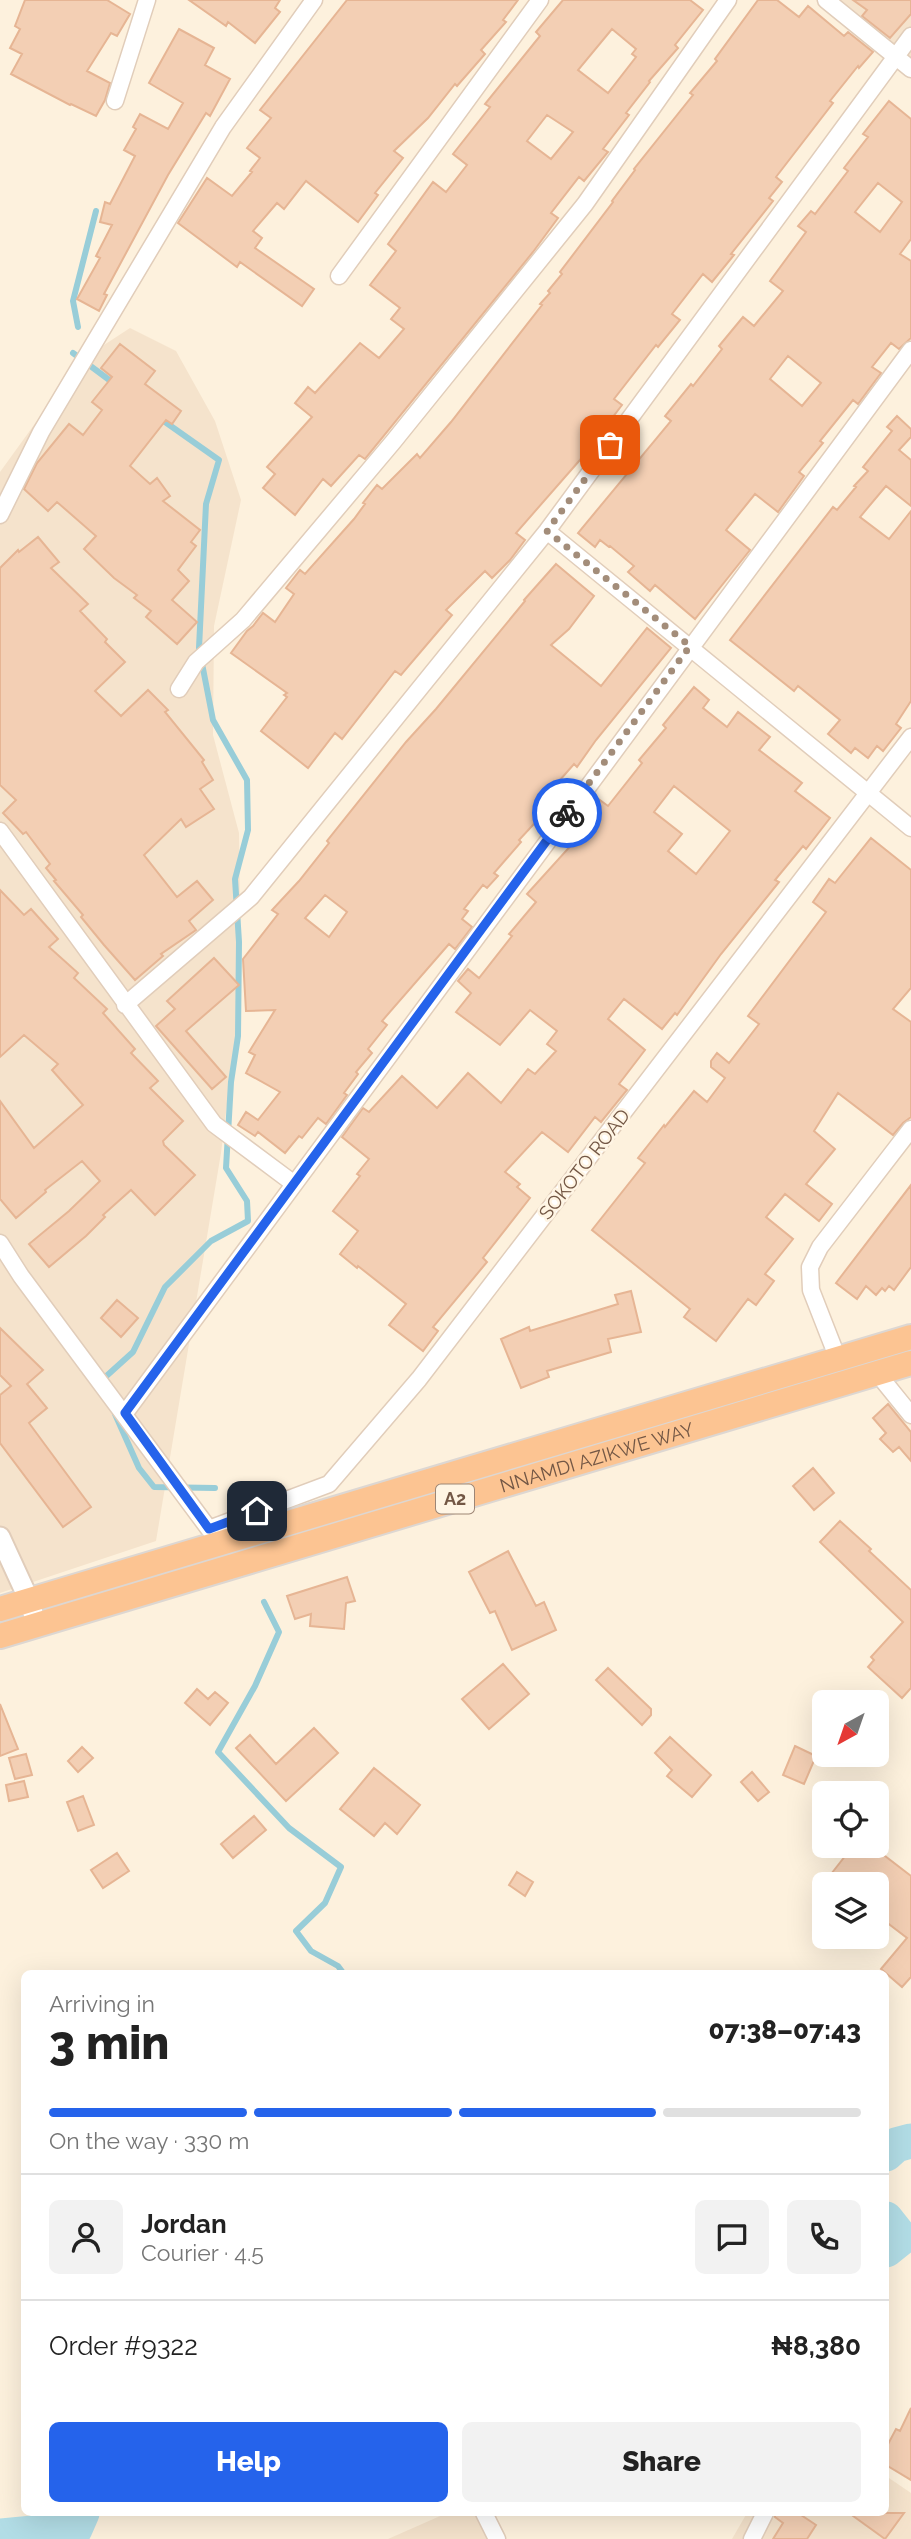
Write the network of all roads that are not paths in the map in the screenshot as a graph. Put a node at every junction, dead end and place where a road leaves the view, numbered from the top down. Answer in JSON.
{"nodes":[{"id":1,"x":147,"y":0,"type":"edge"},
{"id":2,"x":314,"y":0,"type":"edge"},
{"id":3,"x":540,"y":0,"type":"edge"},
{"id":4,"x":728,"y":0,"type":"edge"},
{"id":5,"x":827,"y":0,"type":"edge"},
{"id":6,"x":911,"y":36,"type":"edge"},
{"id":7,"x":896,"y":56,"type":"junction"},
{"id":8,"x":911,"y":69,"type":"edge"},
{"id":9,"x":115,"y":102,"type":"dead end"},
{"id":10,"x":339,"y":276,"type":"dead end"},
{"id":11,"x":911,"y":350,"type":"edge"},
{"id":12,"x":0,"y":515,"type":"edge"},
{"id":13,"x":547,"y":531,"type":"junction"},
{"id":14,"x":690,"y":646,"type":"junction"},
{"id":15,"x":179,"y":689,"type":"dead end"},
{"id":16,"x":911,"y":737,"type":"edge"},
{"id":17,"x":868,"y":795,"type":"junction"},
{"id":18,"x":911,"y":828,"type":"edge"},
{"id":19,"x":0,"y":831,"type":"edge"},
{"id":20,"x":125,"y":1005,"type":"junction"},
{"id":21,"x":911,"y":1129,"type":"edge"},
{"id":22,"x":293,"y":1183,"type":"junction"},
{"id":23,"x":0,"y":1243,"type":"edge"},
{"id":24,"x":911,"y":1337,"type":"edge"},
{"id":25,"x":838,"y":1359,"type":"junction"},
{"id":26,"x":911,"y":1363,"type":"edge"},
{"id":27,"x":877,"y":1373,"type":"junction"},
{"id":28,"x":125,"y":1413,"type":"junction"},
{"id":29,"x":911,"y":1415,"type":"edge"},
{"id":30,"x":0,"y":1537,"type":"edge"},
{"id":31,"x":29,"y":1600,"type":"junction"},
{"id":32,"x":0,"y":1609,"type":"edge"},
{"id":33,"x":36,"y":1625,"type":"junction"},
{"id":34,"x":0,"y":1636,"type":"edge"},
{"id":35,"x":486,"y":2516,"type":"edge"},
{"id":36,"x":764,"y":2516,"type":"edge"},
{"id":37,"x":497,"y":2539,"type":"edge"},
{"id":38,"x":752,"y":2539,"type":"edge"}],
"edges":[{"from":1,"to":9,"type":"street"},
{"from":2,"to":12,"type":"street"},
{"from":3,"to":10,"type":"street"},
{"from":4,"to":15,"type":"street"},
{"from":5,"to":7,"type":"street"},
{"from":6,"to":7,"type":"street"},
{"from":7,"to":8,"type":"street"},
{"from":7,"to":13,"type":"street"},
{"from":11,"to":14,"type":"street"},
{"from":13,"to":14,"type":"street"},
{"from":13,"to":20,"type":"street"},
{"from":14,"to":17,"type":"street"},
{"from":14,"to":22,"type":"street"},
{"from":16,"to":17,"type":"street","name":"SOKOTO ROAD"},
{"from":17,"to":18,"type":"street"},
{"from":17,"to":28,"type":"street","name":"SOKOTO ROAD"},
{"from":19,"to":20,"type":"street"},
{"from":20,"to":22,"type":"street"},
{"from":21,"to":25,"type":"street"},
{"from":22,"to":28,"type":"street"},
{"from":23,"to":28,"type":"street"},
{"from":24,"to":25,"type":"highway","name":"NNAMDI AZIKWE WAY","number":"A2"},
{"from":25,"to":31,"type":"highway","name":"NNAMDI AZIKWE WAY","number":"A2"},
{"from":26,"to":27,"type":"highway","name":"NNAMDI AZIKWE WAY","number":"A2"},
{"from":27,"to":29,"type":"street"},
{"from":27,"to":33,"type":"highway","name":"NNAMDI AZIKWE WAY","number":"A2"},
{"from":30,"to":31,"type":"street"},
{"from":31,"to":32,"type":"highway","name":"NNAMDI AZIKWE WAY","number":"A2"},
{"from":31,"to":33,"type":"street"},
{"from":33,"to":34,"type":"highway","name":"NNAMDI AZIKWE WAY","number":"A2"},
{"from":35,"to":37,"type":"street"},
{"from":36,"to":38,"type":"street"}]}
